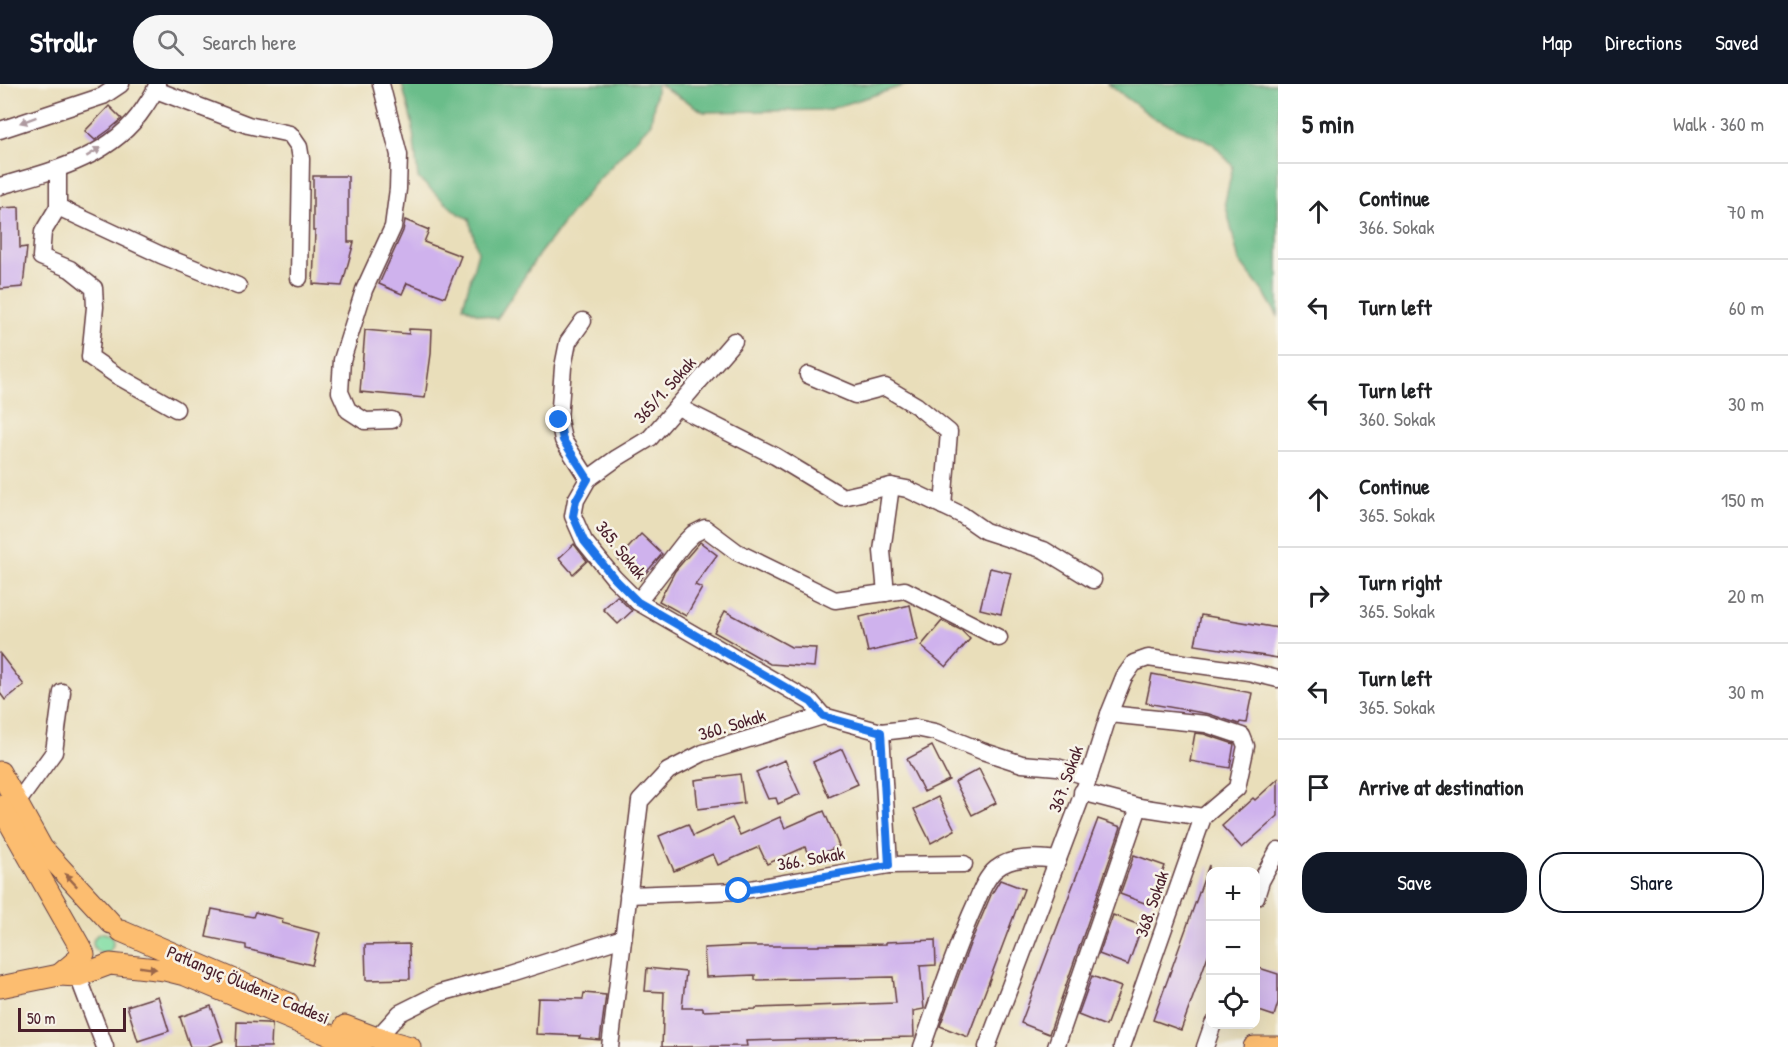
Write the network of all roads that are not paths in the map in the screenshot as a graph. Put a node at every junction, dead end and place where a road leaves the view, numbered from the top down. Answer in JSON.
{"nodes":[{"id":1,"x":121,"y":84,"type":"edge"},
{"id":2,"x":381,"y":84,"type":"edge"},
{"id":3,"x":156,"y":87,"type":"edge"},
{"id":4,"x":0,"y":130,"type":"edge"},
{"id":5,"x":58,"y":169,"type":"junction"},
{"id":6,"x":0,"y":186,"type":"edge"},
{"id":7,"x":58,"y":207,"type":"junction"},
{"id":8,"x":299,"y":278,"type":"dead end"},
{"id":9,"x":238,"y":286,"type":"dead end"},
{"id":10,"x":583,"y":321,"type":"dead end"},
{"id":11,"x":734,"y":341,"type":"dead end"},
{"id":12,"x":808,"y":375,"type":"dead end"},
{"id":13,"x":678,"y":408,"type":"junction"},
{"id":14,"x":176,"y":409,"type":"dead end"},
{"id":15,"x":392,"y":420,"type":"dead end"},
{"id":16,"x":588,"y":479,"type":"junction"},
{"id":17,"x":891,"y":486,"type":"junction"},
{"id":18,"x":943,"y":506,"type":"junction"},
{"id":19,"x":1093,"y":580,"type":"dead end"},
{"id":20,"x":886,"y":593,"type":"junction"},
{"id":21,"x":638,"y":602,"type":"junction"},
{"id":22,"x":999,"y":638,"type":"dead end"},
{"id":23,"x":1278,"y":679,"type":"edge"},
{"id":24,"x":62,"y":692,"type":"dead end"},
{"id":25,"x":1109,"y":714,"type":"junction"},
{"id":26,"x":823,"y":716,"type":"junction"},
{"id":27,"x":881,"y":732,"type":"junction"},
{"id":28,"x":0,"y":772,"type":"edge"},
{"id":29,"x":1089,"y":777,"type":"junction"},
{"id":30,"x":1082,"y":792,"type":"junction"},
{"id":31,"x":8,"y":805,"type":"edge"},
{"id":32,"x":1140,"y":807,"type":"junction"},
{"id":33,"x":1203,"y":817,"type":"junction"},
{"id":34,"x":1278,"y":850,"type":"edge"},
{"id":35,"x":1058,"y":860,"type":"junction"},
{"id":36,"x":964,"y":864,"type":"dead end"},
{"id":37,"x":889,"y":865,"type":"junction"},
{"id":38,"x":1260,"y":884,"type":"edge"},
{"id":39,"x":628,"y":895,"type":"junction"},
{"id":40,"x":116,"y":927,"type":"junction"},
{"id":41,"x":623,"y":938,"type":"junction"},
{"id":42,"x":84,"y":954,"type":"junction"},
{"id":43,"x":110,"y":964,"type":"junction"},
{"id":44,"x":69,"y":976,"type":"junction"},
{"id":45,"x":0,"y":987,"type":"edge"},
{"id":46,"x":1211,"y":1029,"type":"edge"},
{"id":47,"x":324,"y":1040,"type":"edge"},
{"id":48,"x":369,"y":1042,"type":"edge"},
{"id":49,"x":105,"y":1047,"type":"edge"},
{"id":50,"x":410,"y":1047,"type":"edge"},
{"id":51,"x":610,"y":1047,"type":"edge"},
{"id":52,"x":922,"y":1047,"type":"edge"},
{"id":53,"x":987,"y":1047,"type":"edge"},
{"id":54,"x":1056,"y":1047,"type":"edge"},
{"id":55,"x":1122,"y":1047,"type":"edge"},
{"id":56,"x":1205,"y":1047,"type":"edge"},
{"id":57,"x":1254,"y":1047,"type":"edge"},
{"id":58,"x":1278,"y":1047,"type":"edge"}],
"edges":[{"from":1,"to":4,"type":"street","one_way":true},
{"from":2,"to":15,"type":"street"},
{"from":5,"to":3,"type":"street","one_way":true},
{"from":3,"to":8,"type":"street"},
{"from":5,"to":6,"type":"street"},
{"from":5,"to":7,"type":"street"},
{"from":7,"to":9,"type":"street"},
{"from":7,"to":14,"type":"street"},
{"from":10,"to":16,"type":"street"},
{"from":11,"to":13,"type":"street","name":"365/1. Sokak"},
{"from":12,"to":18,"type":"street"},
{"from":13,"to":16,"type":"street","name":"365/1. Sokak"},
{"from":13,"to":17,"type":"street"},
{"from":16,"to":21,"type":"street","name":"365. Sokak"},
{"from":17,"to":18,"type":"street"},
{"from":17,"to":20,"type":"street"},
{"from":18,"to":19,"type":"street"},
{"from":20,"to":21,"type":"street"},
{"from":20,"to":22,"type":"street"},
{"from":21,"to":26,"type":"street","name":"365. Sokak"},
{"from":23,"to":25,"type":"street","name":"367. Sokak"},
{"from":24,"to":31,"type":"street"},
{"from":25,"to":29,"type":"street","name":"367. Sokak"},
{"from":25,"to":33,"type":"street"},
{"from":26,"to":27,"type":"street"},
{"from":26,"to":39,"type":"street","name":"360. Sokak"},
{"from":27,"to":29,"type":"street"},
{"from":27,"to":37,"type":"street"},
{"from":28,"to":31,"type":"main road","name":"Patlangıç Öludeniz Caddesi"},
{"from":29,"to":30,"type":"street","name":"367. Sokak"},
{"from":30,"to":32,"type":"street"},
{"from":30,"to":35,"type":"street","name":"367. Sokak"},
{"from":40,"to":31,"type":"main road","name":"Patlangıç Öludeniz Caddesi","one_way":true},
{"from":31,"to":42,"type":"main road","name":"Patlangıç Öludeniz Caddesi"},
{"from":32,"to":33,"type":"street"},
{"from":32,"to":54,"type":"street"},
{"from":33,"to":55,"type":"street","name":"368. Sokak"},
{"from":34,"to":38,"type":"street"},
{"from":35,"to":52,"type":"street"},
{"from":35,"to":53,"type":"street","name":"367. Sokak"},
{"from":36,"to":37,"type":"street","name":"366. Sokak"},
{"from":37,"to":39,"type":"street","name":"366. Sokak"},
{"from":39,"to":41,"type":"street","name":"360. Sokak"},
{"from":40,"to":42,"type":"main road"},
{"from":40,"to":43,"type":"main road"},
{"from":40,"to":48,"type":"main road","name":"Patlangıç Öludeniz Caddesi"},
{"from":41,"to":48,"type":"street"},
{"from":41,"to":51,"type":"street","name":"360. Sokak"},
{"from":42,"to":43,"type":"main road"},
{"from":42,"to":44,"type":"main road"},
{"from":43,"to":44,"type":"main road"},
{"from":43,"to":47,"type":"main road","name":"Patlangıç Öludeniz Caddesi","one_way":true},
{"from":44,"to":45,"type":"main road"},
{"from":44,"to":49,"type":"street"},
{"from":46,"to":56,"type":"street"},
{"from":47,"to":48,"type":"main road","name":"Patlangıç Öludeniz Caddesi"},
{"from":48,"to":50,"type":"main road","name":"Patlangıç Öludeniz Caddesi"},
{"from":57,"to":58,"type":"main road"}]}
